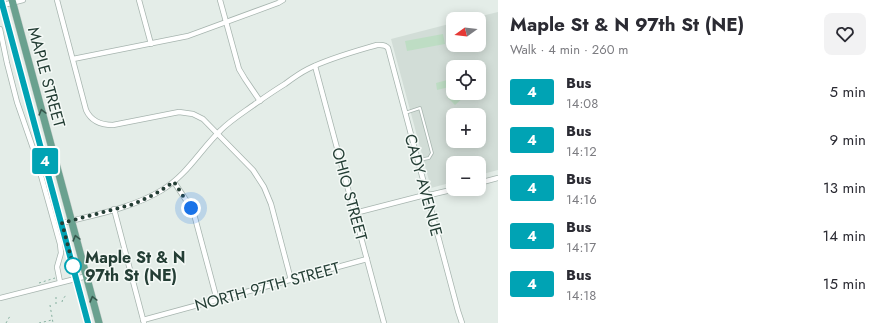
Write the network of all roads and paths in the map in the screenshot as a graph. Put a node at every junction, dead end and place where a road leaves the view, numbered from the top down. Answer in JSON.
{"nodes":[{"id":1,"x":23,"y":0,"type":"edge"},
{"id":2,"x":57,"y":0,"type":"edge"},
{"id":3,"x":139,"y":0,"type":"edge"},
{"id":4,"x":220,"y":0,"type":"edge"},
{"id":5,"x":283,"y":0,"type":"edge"},
{"id":6,"x":12,"y":1,"type":"edge"},
{"id":7,"x":2,"y":3,"type":"edge"},
{"id":8,"x":226,"y":22,"type":"junction"},
{"id":9,"x":0,"y":29,"type":"edge"},
{"id":10,"x":151,"y":44,"type":"junction"},
{"id":11,"x":73,"y":59,"type":"junction"},
{"id":12,"x":315,"y":66,"type":"junction"},
{"id":13,"x":260,"y":101,"type":"junction"},
{"id":14,"x":405,"y":113,"type":"junction"},
{"id":15,"x":217,"y":133,"type":"junction"},
{"id":16,"x":418,"y":161,"type":"junction"},
{"id":17,"x":498,"y":178,"type":"edge"},
{"id":18,"x":486,"y":181,"type":"edge"},
{"id":19,"x":174,"y":182,"type":"junction"},
{"id":20,"x":446,"y":191,"type":"edge"},
{"id":21,"x":427,"y":195,"type":"junction"},
{"id":22,"x":114,"y":209,"type":"junction"},
{"id":23,"x":355,"y":213,"type":"junction"},
{"id":24,"x":72,"y":221,"type":"junction"},
{"id":25,"x":62,"y":223,"type":"junction"},
{"id":26,"x":367,"y":259,"type":"junction"},
{"id":27,"x":87,"y":276,"type":"junction"},
{"id":28,"x":76,"y":278,"type":"junction"},
{"id":29,"x":291,"y":280,"type":"junction"},
{"id":30,"x":60,"y":282,"type":"junction"},
{"id":31,"x":56,"y":296,"type":"dead end"},
{"id":32,"x":66,"y":296,"type":"dead end"},
{"id":33,"x":0,"y":298,"type":"edge"},
{"id":34,"x":217,"y":300,"type":"junction"},
{"id":35,"x":62,"y":302,"type":"dead end"},
{"id":36,"x":56,"y":304,"type":"dead end"},
{"id":37,"x":50,"y":305,"type":"dead end"},
{"id":38,"x":10,"y":316,"type":"dead end"},
{"id":39,"x":52,"y":319,"type":"junction"},
{"id":40,"x":143,"y":321,"type":"edge"},
{"id":41,"x":6,"y":323,"type":"edge"},
{"id":42,"x":39,"y":323,"type":"edge"},
{"id":43,"x":53,"y":323,"type":"edge"},
{"id":44,"x":88,"y":323,"type":"edge"},
{"id":45,"x":99,"y":323,"type":"edge"},
{"id":46,"x":384,"y":323,"type":"edge"},
{"id":47,"x":462,"y":323,"type":"edge"}],
"edges":[{"from":1,"to":6,"type":"street"},
{"from":2,"to":11,"type":"street"},
{"from":3,"to":10,"type":"street"},
{"from":4,"to":8,"type":"street"},
{"from":5,"to":8,"type":"street"},
{"from":6,"to":7,"type":"street"},
{"from":24,"to":6,"type":"main road","name":"MAPLE STREET","one_way":true},
{"from":7,"to":25,"type":"main road","name":"MAPLE STREET"},
{"from":8,"to":10,"type":"street"},
{"from":8,"to":13,"type":"street"},
{"from":9,"to":30,"type":"street"},
{"from":10,"to":11,"type":"street"},
{"from":11,"to":15,"type":"street"},
{"from":12,"to":13,"type":"street"},
{"from":12,"to":14,"type":"street","name":"CADY AVENUE"},
{"from":12,"to":23,"type":"street","name":"OHIO STREET"},
{"from":13,"to":15,"type":"street"},
{"from":14,"to":16,"type":"street","name":"CADY AVENUE"},
{"from":14,"to":16,"type":"lane"},
{"from":15,"to":19,"type":"street"},
{"from":15,"to":29,"type":"street"},
{"from":16,"to":21,"type":"street","name":"CADY AVENUE"},
{"from":17,"to":18,"type":"street"},
{"from":19,"to":22,"type":"street"},
{"from":19,"to":34,"type":"street"},
{"from":20,"to":21,"type":"street"},
{"from":21,"to":23,"type":"street"},
{"from":21,"to":47,"type":"street","name":"CADY AVENUE"},
{"from":22,"to":24,"type":"street"},
{"from":22,"to":40,"type":"street"},
{"from":23,"to":26,"type":"street","name":"OHIO STREET"},
{"from":24,"to":25,"type":"street"},
{"from":27,"to":24,"type":"main road","name":"MAPLE STREET","one_way":true},
{"from":25,"to":28,"type":"main road","name":"MAPLE STREET"},
{"from":26,"to":29,"type":"street","name":"NORTH 97TH STREET"},
{"from":26,"to":46,"type":"street","name":"OHIO STREET"},
{"from":27,"to":28,"type":"street"},
{"from":45,"to":27,"type":"main road","name":"MAPLE STREET","one_way":true},
{"from":28,"to":30,"type":"street"},
{"from":28,"to":44,"type":"main road","name":"MAPLE STREET"},
{"from":29,"to":34,"type":"street","name":"NORTH 97TH STREET"},
{"from":30,"to":33,"type":"street"},
{"from":31,"to":36,"type":"path"},
{"from":32,"to":35,"type":"path"},
{"from":34,"to":40,"type":"street","name":"NORTH 97TH STREET"},
{"from":37,"to":39,"type":"path"},
{"from":38,"to":41,"type":"path"},
{"from":39,"to":42,"type":"path"},
{"from":39,"to":43,"type":"path"}]}
